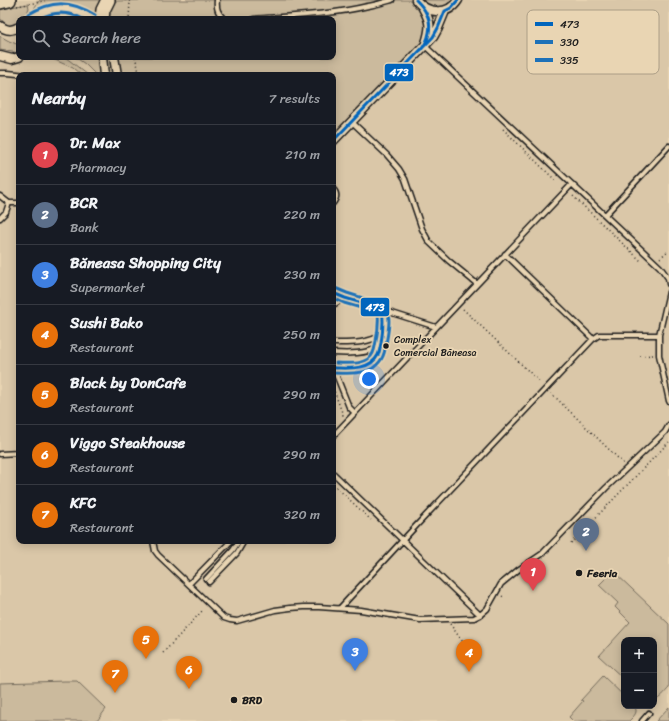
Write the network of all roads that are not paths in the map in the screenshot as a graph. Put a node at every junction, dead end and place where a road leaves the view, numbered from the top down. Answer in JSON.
{"nodes":[{"id":1,"x":108,"y":0,"type":"edge"},
{"id":2,"x":217,"y":0,"type":"edge"},
{"id":3,"x":392,"y":0,"type":"edge"},
{"id":4,"x":416,"y":0,"type":"edge"},
{"id":5,"x":458,"y":0,"type":"edge"},
{"id":6,"x":0,"y":2,"type":"edge"},
{"id":7,"x":13,"y":3,"type":"edge"},
{"id":8,"x":423,"y":8,"type":"junction"},
{"id":9,"x":445,"y":11,"type":"junction"},
{"id":10,"x":35,"y":16,"type":"edge"},
{"id":11,"x":88,"y":16,"type":"edge"},
{"id":12,"x":102,"y":16,"type":"edge"},
{"id":13,"x":221,"y":16,"type":"edge"},
{"id":14,"x":291,"y":16,"type":"edge"},
{"id":15,"x":0,"y":26,"type":"edge"},
{"id":16,"x":16,"y":28,"type":"edge"},
{"id":17,"x":425,"y":46,"type":"junction"},
{"id":18,"x":0,"y":56,"type":"edge"},
{"id":19,"x":16,"y":58,"type":"edge"},
{"id":20,"x":102,"y":60,"type":"edge"},
{"id":21,"x":114,"y":60,"type":"edge"},
{"id":22,"x":104,"y":72,"type":"edge"},
{"id":23,"x":116,"y":72,"type":"edge"},
{"id":24,"x":0,"y":73,"type":"edge"},
{"id":25,"x":16,"y":73,"type":"edge"},
{"id":26,"x":352,"y":122,"type":"junction"},
{"id":27,"x":336,"y":139,"type":"edge"},
{"id":28,"x":669,"y":146,"type":"edge"},
{"id":29,"x":572,"y":184,"type":"junction"},
{"id":30,"x":0,"y":196,"type":"edge"},
{"id":31,"x":8,"y":203,"type":"junction"},
{"id":32,"x":16,"y":203,"type":"edge"},
{"id":33,"x":605,"y":215,"type":"junction"},
{"id":34,"x":0,"y":218,"type":"edge"},
{"id":35,"x":505,"y":254,"type":"junction"},
{"id":36,"x":477,"y":284,"type":"junction"},
{"id":37,"x":669,"y":284,"type":"edge"},
{"id":38,"x":669,"y":292,"type":"edge"},
{"id":39,"x":336,"y":294,"type":"edge"},
{"id":40,"x":344,"y":298,"type":"junction"},
{"id":41,"x":336,"y":303,"type":"edge"},
{"id":42,"x":382,"y":309,"type":"junction"},
{"id":43,"x":436,"y":327,"type":"junction"},
{"id":44,"x":383,"y":334,"type":"junction"},
{"id":45,"x":659,"y":335,"type":"junction"},
{"id":46,"x":593,"y":339,"type":"junction"},
{"id":47,"x":336,"y":343,"type":"edge"},
{"id":48,"x":380,"y":347,"type":"junction"},
{"id":49,"x":336,"y":353,"type":"edge"},
{"id":50,"x":336,"y":367,"type":"edge"},
{"id":51,"x":336,"y":374,"type":"edge"},
{"id":52,"x":669,"y":401,"type":"edge"},
{"id":53,"x":355,"y":413,"type":"junction"},
{"id":54,"x":669,"y":425,"type":"edge"},
{"id":55,"x":336,"y":433,"type":"edge"},
{"id":56,"x":16,"y":453,"type":"edge"},
{"id":57,"x":0,"y":454,"type":"edge"},
{"id":58,"x":336,"y":476,"type":"edge"},
{"id":59,"x":403,"y":540,"type":"junction"},
{"id":60,"x":154,"y":544,"type":"edge"},
{"id":61,"x":228,"y":544,"type":"edge"},
{"id":62,"x":237,"y":544,"type":"edge"},
{"id":63,"x":242,"y":544,"type":"edge"},
{"id":64,"x":189,"y":584,"type":"junction"},
{"id":65,"x":340,"y":608,"type":"junction"},
{"id":66,"x":480,"y":615,"type":"junction"},
{"id":67,"x":649,"y":713,"type":"dead end"},
{"id":68,"x":642,"y":721,"type":"edge"}],
"edges":[{"from":1,"to":12,"type":"highway"},
{"from":2,"to":13,"type":"lane"},
{"from":3,"to":14,"type":"lane"},
{"from":4,"to":8,"type":"street"},
{"from":5,"to":9,"type":"street"},
{"from":6,"to":7,"type":"highway"},
{"from":8,"to":9,"type":"street"},
{"from":8,"to":17,"type":"street"},
{"from":9,"to":17,"type":"street"},
{"from":10,"to":11,"type":"street"},
{"from":15,"to":16,"type":"street"},
{"from":17,"to":26,"type":"street"},
{"from":17,"to":29,"type":"lane"},
{"from":18,"to":19,"type":"street"},
{"from":20,"to":22,"type":"street"},
{"from":21,"to":23,"type":"street"},
{"from":24,"to":25,"type":"lane"},
{"from":26,"to":27,"type":"street"},
{"from":26,"to":36,"type":"lane"},
{"from":28,"to":33,"type":"lane"},
{"from":29,"to":33,"type":"lane"},
{"from":29,"to":35,"type":"lane"},
{"from":30,"to":31,"type":"lane"},
{"from":31,"to":32,"type":"lane"},
{"from":31,"to":34,"type":"lane"},
{"from":33,"to":37,"type":"lane"},
{"from":35,"to":36,"type":"lane"},
{"from":35,"to":46,"type":"lane"},
{"from":36,"to":43,"type":"lane"},
{"from":38,"to":45,"type":"lane"},
{"from":39,"to":40,"type":"lane"},
{"from":40,"to":41,"type":"lane"},
{"from":40,"to":42,"type":"lane"},
{"from":42,"to":43,"type":"lane"},
{"from":42,"to":44,"type":"lane"},
{"from":43,"to":53,"type":"lane"},
{"from":44,"to":47,"type":"lane"},
{"from":44,"to":48,"type":"lane"},
{"from":45,"to":46,"type":"lane"},
{"from":45,"to":52,"type":"lane"},
{"from":46,"to":59,"type":"lane"},
{"from":48,"to":49,"type":"lane"},
{"from":48,"to":50,"type":"lane"},
{"from":51,"to":53,"type":"lane"},
{"from":53,"to":55,"type":"lane"},
{"from":54,"to":66,"type":"lane"},
{"from":56,"to":57,"type":"lane"},
{"from":58,"to":59,"type":"lane"},
{"from":59,"to":65,"type":"lane"},
{"from":59,"to":66,"type":"lane"},
{"from":60,"to":64,"type":"lane"},
{"from":61,"to":64,"type":"lane"},
{"from":62,"to":63,"type":"lane"},
{"from":64,"to":65,"type":"lane"},
{"from":65,"to":66,"type":"lane"},
{"from":67,"to":68,"type":"lane"}]}
